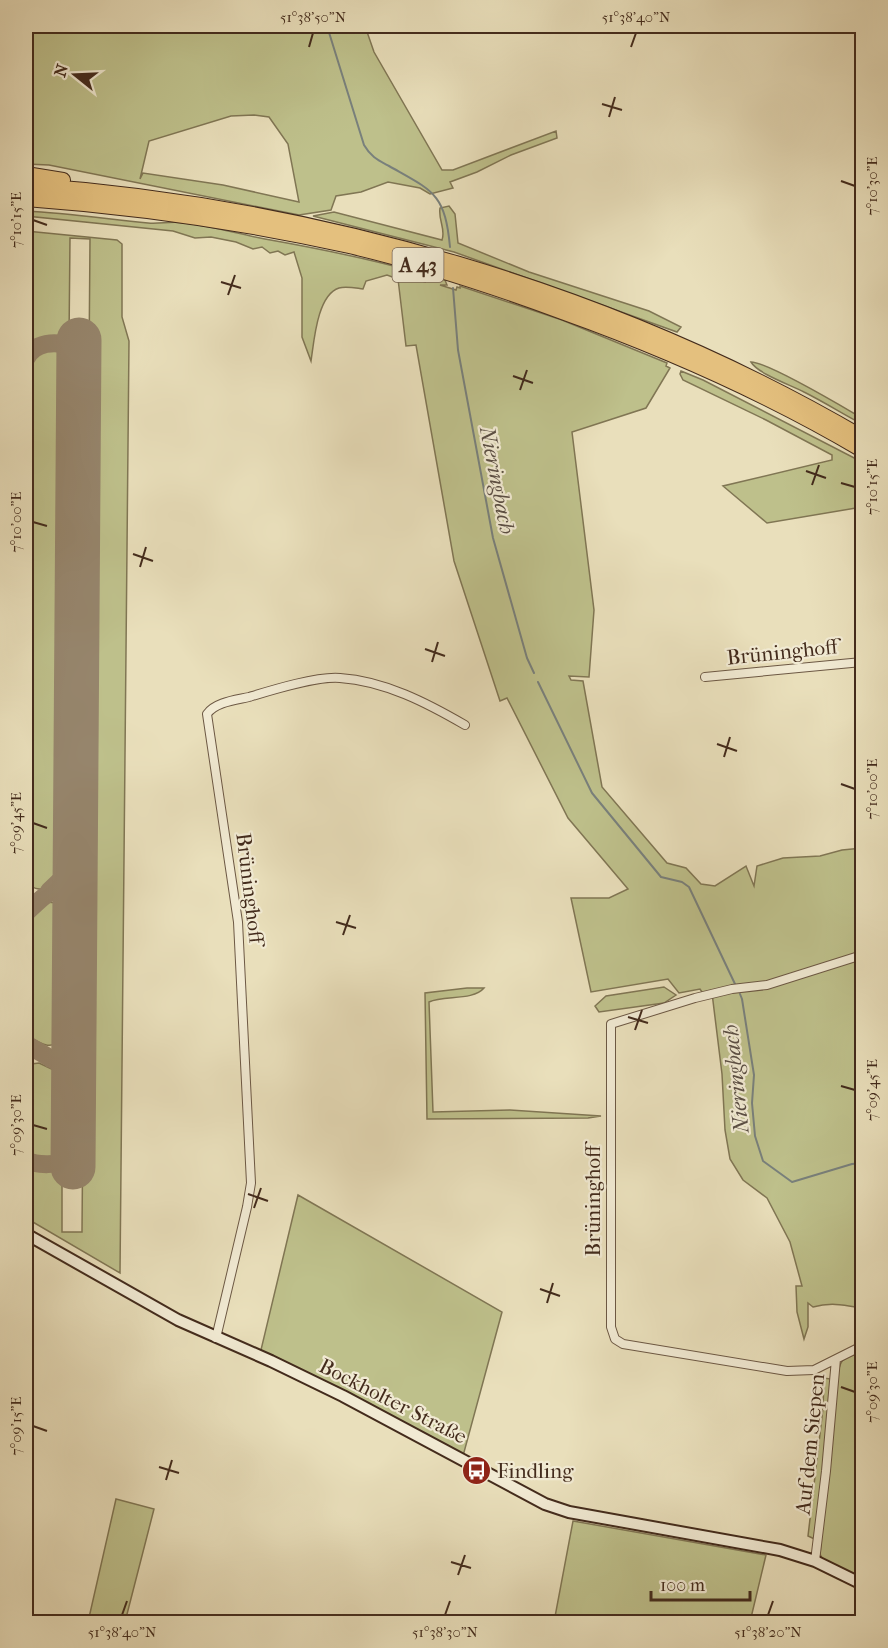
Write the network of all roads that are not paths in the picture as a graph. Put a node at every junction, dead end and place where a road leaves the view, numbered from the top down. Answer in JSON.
{"nodes":[{"id":1,"x":26,"y":174,"type":"edge"},
{"id":2,"x":26,"y":185,"type":"edge"},
{"id":3,"x":126,"y":195,"type":"junction"},
{"id":4,"x":26,"y":199,"type":"edge"},
{"id":5,"x":862,"y":437,"type":"edge"},
{"id":6,"x":862,"y":450,"type":"edge"},
{"id":7,"x":862,"y":662,"type":"edge"},
{"id":8,"x":705,"y":676,"type":"dead end"},
{"id":9,"x":465,"y":725,"type":"dead end"},
{"id":10,"x":862,"y":955,"type":"edge"},
{"id":11,"x":26,"y":1234,"type":"edge"},
{"id":12,"x":216,"y":1338,"type":"junction"},
{"id":13,"x":862,"y":1346,"type":"edge"},
{"id":14,"x":836,"y":1359,"type":"junction"},
{"id":15,"x":815,"y":1561,"type":"junction"},
{"id":16,"x":862,"y":1584,"type":"edge"}],
"edges":[{"from":1,"to":3,"type":"highway"},
{"from":2,"to":3,"type":"highway","number":"A 43"},
{"from":3,"to":5,"type":"highway","number":"A 43"},
{"from":4,"to":6,"type":"highway","number":"A 43"},
{"from":7,"to":8,"type":"street","name":"Brüninghoff"},
{"from":9,"to":12,"type":"street","name":"Brüninghoff"},
{"from":10,"to":14,"type":"street","name":"Brüninghoff"},
{"from":11,"to":12,"type":"street","name":"Bockholter Straße"},
{"from":12,"to":15,"type":"street","name":"Bockholter Straße"},
{"from":13,"to":14,"type":"street","name":"Auf dem Siepen"},
{"from":14,"to":15,"type":"street","name":"Auf dem Siepen"},
{"from":15,"to":16,"type":"street","name":"Bockholter Straße"}]}
